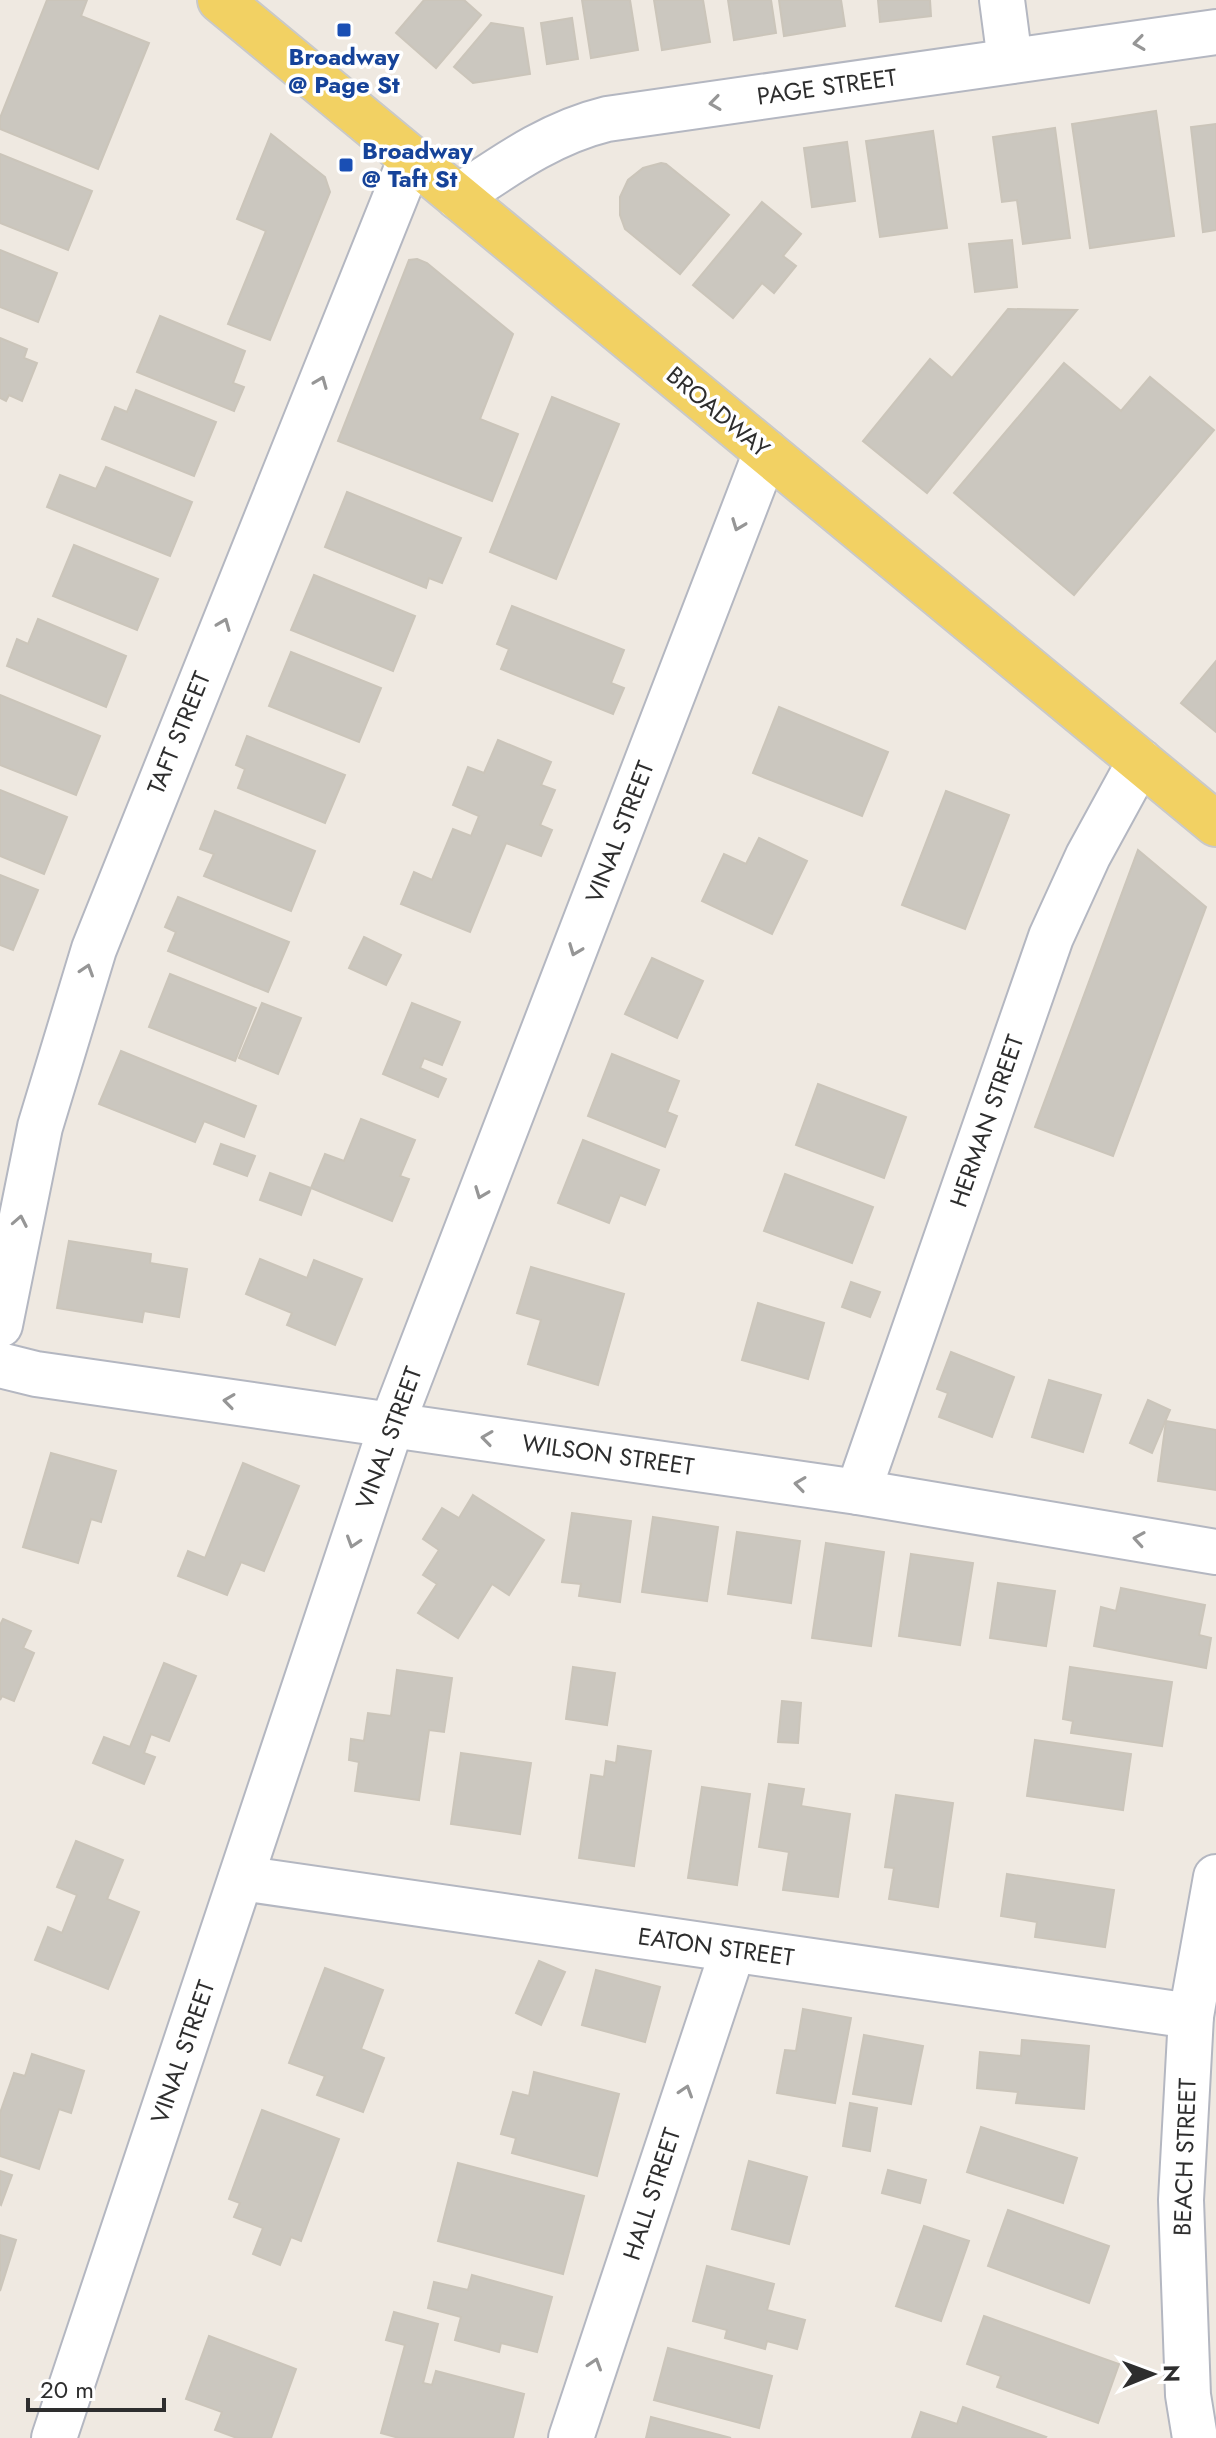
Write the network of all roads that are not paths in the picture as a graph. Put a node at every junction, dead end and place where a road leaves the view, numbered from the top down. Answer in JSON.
{"nodes":[{"id":1,"x":220,"y":0,"type":"edge"},
{"id":2,"x":1002,"y":0,"type":"edge"},
{"id":3,"x":1216,"y":32,"type":"edge"},
{"id":4,"x":1010,"y":61,"type":"junction"},
{"id":5,"x":411,"y":158,"type":"junction"},
{"id":6,"x":458,"y":197,"type":"junction"},
{"id":7,"x":766,"y":452,"type":"junction"},
{"id":8,"x":1140,"y":761,"type":"junction"},
{"id":9,"x":1216,"y":824,"type":"edge"},
{"id":10,"x":0,"y":1325,"type":"edge"},
{"id":11,"x":0,"y":1365,"type":"edge"},
{"id":12,"x":392,"y":1424,"type":"junction"},
{"id":13,"x":858,"y":1492,"type":"junction"},
{"id":14,"x":1216,"y":1552,"type":"edge"},
{"id":15,"x":1216,"y":1877,"type":"edge"},
{"id":16,"x":241,"y":1878,"type":"junction"},
{"id":17,"x":733,"y":1950,"type":"junction"},
{"id":18,"x":1191,"y":2016,"type":"junction"},
{"id":19,"x":54,"y":2438,"type":"edge"},
{"id":20,"x":571,"y":2438,"type":"edge"},
{"id":21,"x":1195,"y":2438,"type":"edge"}],
"edges":[{"from":1,"to":5,"type":"main road","name":"BROADWAY"},
{"from":2,"to":4,"type":"street"},
{"from":3,"to":4,"type":"street","name":"PAGE STREET","one_way":true},
{"from":4,"to":6,"type":"street","name":"PAGE STREET","one_way":true},
{"from":5,"to":6,"type":"main road","name":"BROADWAY"},
{"from":10,"to":5,"type":"street","name":"TAFT STREET","one_way":true},
{"from":6,"to":7,"type":"main road","name":"BROADWAY"},
{"from":7,"to":8,"type":"main road","name":"BROADWAY"},
{"from":7,"to":12,"type":"street","name":"VINAL STREET","one_way":true},
{"from":8,"to":9,"type":"main road","name":"BROADWAY"},
{"from":8,"to":13,"type":"street","name":"HERMAN STREET"},
{"from":12,"to":11,"type":"street","name":"WILSON STREET","one_way":true},
{"from":13,"to":12,"type":"street","name":"WILSON STREET","one_way":true},
{"from":12,"to":16,"type":"street","name":"VINAL STREET","one_way":true},
{"from":14,"to":13,"type":"street","name":"WILSON STREET","one_way":true},
{"from":15,"to":18,"type":"street","name":"BEACH STREET"},
{"from":16,"to":17,"type":"street","name":"EATON STREET"},
{"from":16,"to":19,"type":"street","name":"VINAL STREET"},
{"from":17,"to":18,"type":"street","name":"EATON STREET"},
{"from":20,"to":17,"type":"street","name":"HALL STREET","one_way":true},
{"from":18,"to":21,"type":"street","name":"BEACH STREET"}]}
